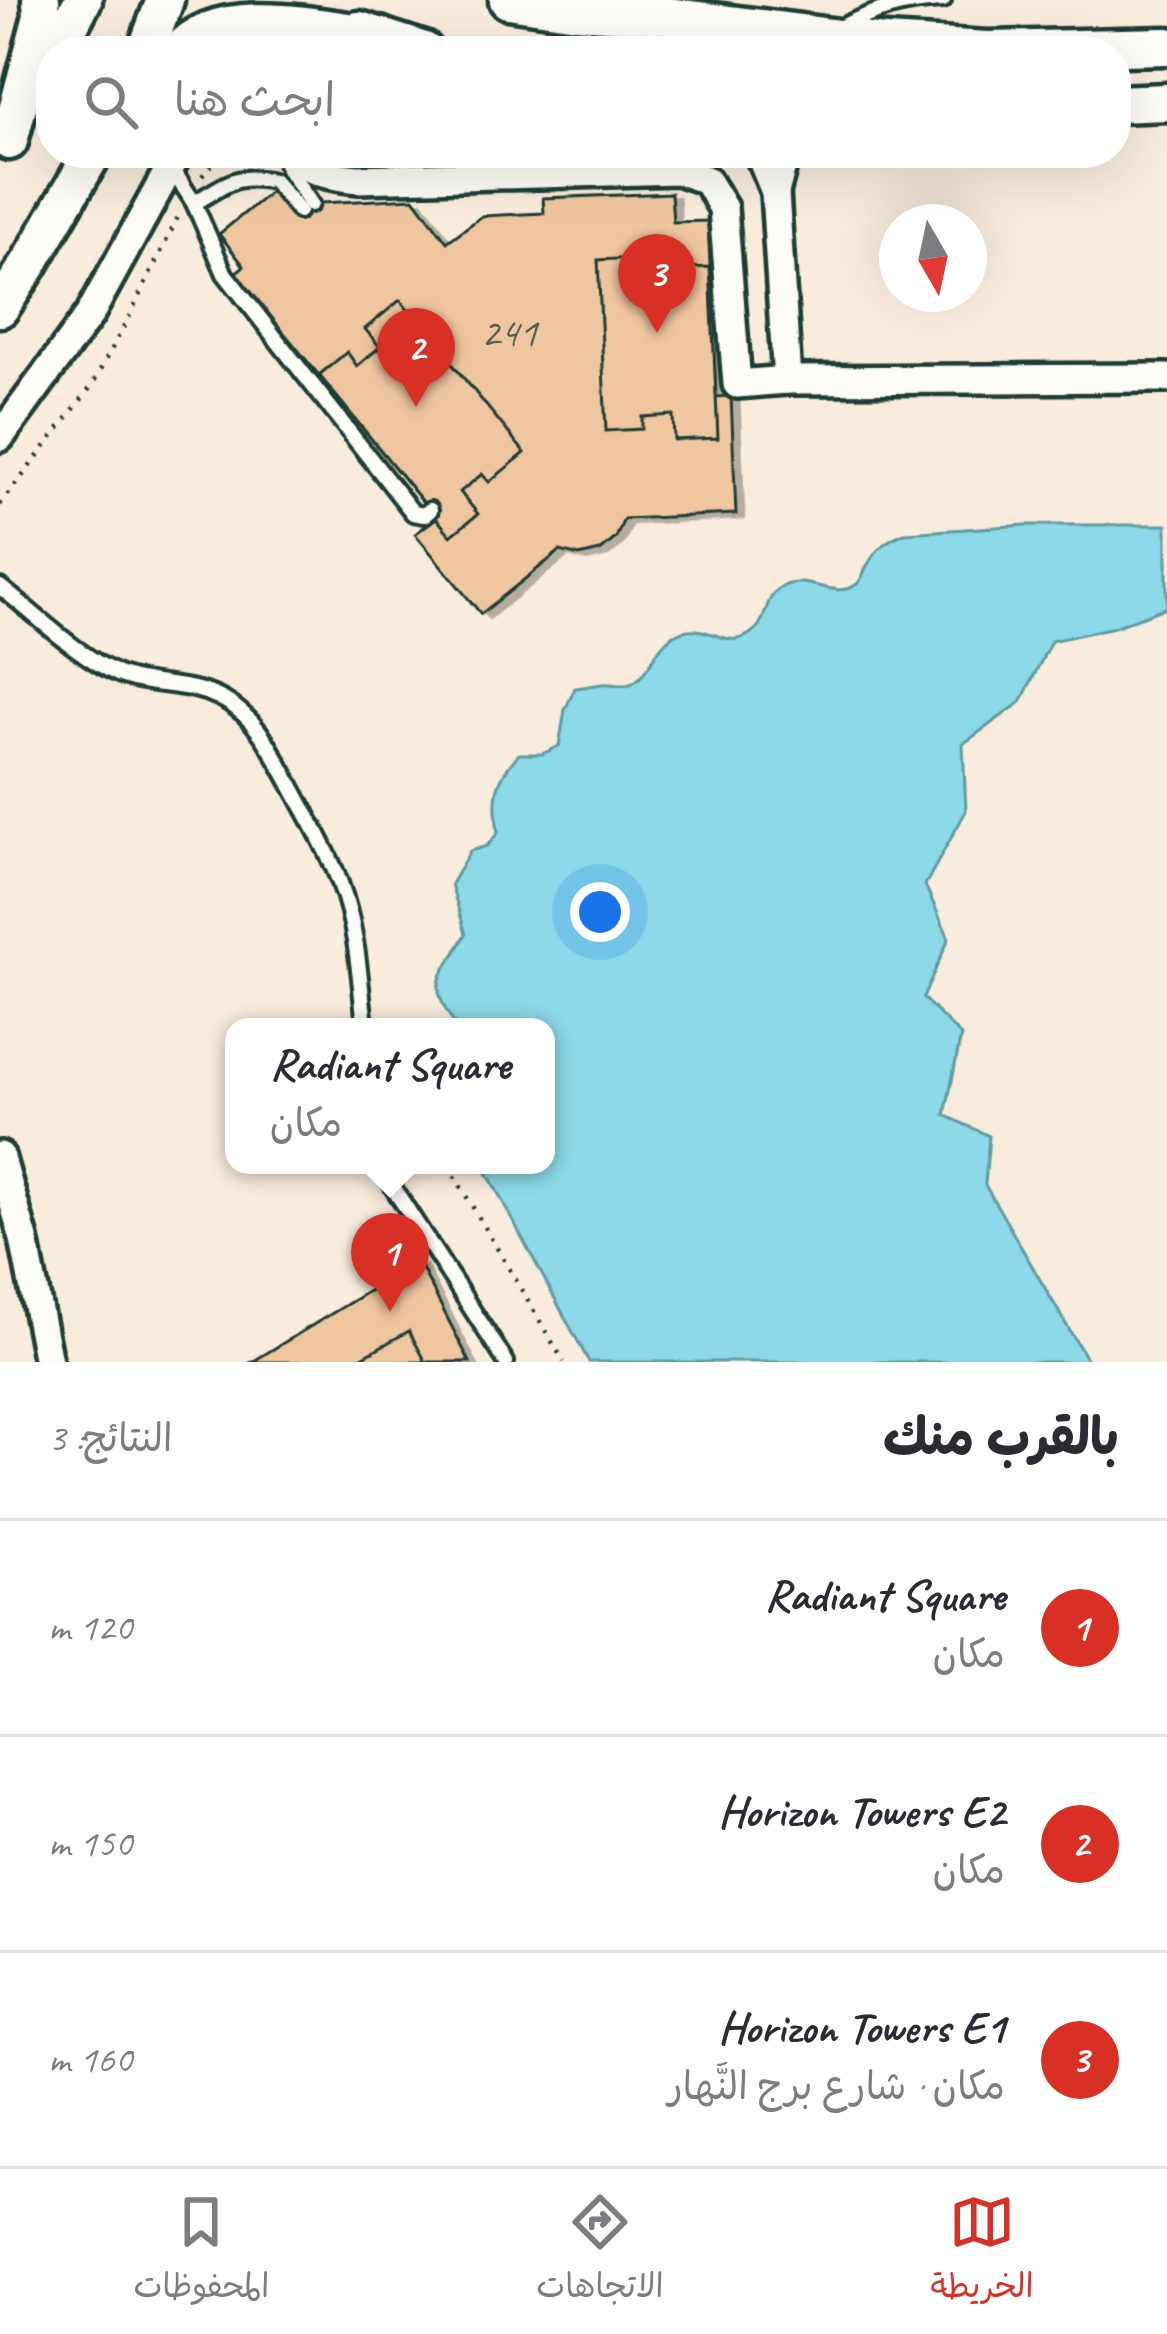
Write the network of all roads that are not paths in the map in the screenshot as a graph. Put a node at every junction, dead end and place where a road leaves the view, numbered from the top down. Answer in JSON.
{"nodes":[{"id":1,"x":41,"y":0,"type":"edge"},
{"id":2,"x":83,"y":0,"type":"edge"},
{"id":3,"x":165,"y":0,"type":"edge"},
{"id":4,"x":268,"y":0,"type":"edge"},
{"id":5,"x":508,"y":0,"type":"edge"},
{"id":6,"x":943,"y":0,"type":"edge"},
{"id":7,"x":36,"y":36,"type":"edge"},
{"id":8,"x":64,"y":36,"type":"edge"},
{"id":9,"x":152,"y":36,"type":"edge"},
{"id":10,"x":196,"y":36,"type":"edge"},
{"id":11,"x":380,"y":36,"type":"joint"},
{"id":12,"x":822,"y":36,"type":"joint"},
{"id":13,"x":36,"y":37,"type":"edge"},
{"id":14,"x":1167,"y":46,"type":"edge"},
{"id":15,"x":1131,"y":47,"type":"edge"},
{"id":16,"x":36,"y":89,"type":"edge"},
{"id":17,"x":1167,"y":103,"type":"edge"},
{"id":18,"x":1131,"y":104,"type":"edge"},
{"id":19,"x":4,"y":148,"type":"edge"},
{"id":20,"x":86,"y":168,"type":"edge"},
{"id":21,"x":171,"y":168,"type":"edge"},
{"id":22,"x":178,"y":168,"type":"edge"},
{"id":23,"x":288,"y":168,"type":"edge"},
{"id":24,"x":311,"y":168,"type":"edge"},
{"id":25,"x":765,"y":168,"type":"edge"},
{"id":26,"x":782,"y":168,"type":"edge"},
{"id":27,"x":775,"y":192,"type":"junction"},
{"id":28,"x":192,"y":199,"type":"junction"},
{"id":29,"x":0,"y":308,"type":"edge"},
{"id":30,"x":1167,"y":378,"type":"edge"},
{"id":31,"x":787,"y":380,"type":"junction"},
{"id":32,"x":0,"y":437,"type":"edge"},
{"id":33,"x":430,"y":510,"type":"dead end"},
{"id":34,"x":0,"y":587,"type":"edge"},
{"id":35,"x":364,"y":1018,"type":"edge"},
{"id":36,"x":0,"y":1156,"type":"edge"},
{"id":37,"x":386,"y":1174,"type":"edge"},
{"id":38,"x":10,"y":1212,"type":"edge"},
{"id":39,"x":48,"y":1362,"type":"edge"},
{"id":40,"x":506,"y":1362,"type":"edge"}],
"edges":[{"from":1,"to":7,"type":"main road"},
{"from":2,"to":8,"type":"main road"},
{"from":3,"to":9,"type":"main road"},
{"from":4,"to":11,"type":"main road"},
{"from":5,"to":12,"type":"main road"},
{"from":6,"to":12,"type":"lane"},
{"from":10,"to":11,"type":"main road"},
{"from":13,"to":19,"type":"main road"},
{"from":14,"to":15,"type":"main road"},
{"from":16,"to":19,"type":"main road"},
{"from":17,"to":18,"type":"main road"},
{"from":20,"to":29,"type":"main road"},
{"from":21,"to":32,"type":"street"},
{"from":22,"to":28,"type":"lane"},
{"from":23,"to":28,"type":"lane"},
{"from":24,"to":31,"type":"street"},
{"from":25,"to":27,"type":"street"},
{"from":26,"to":27,"type":"street"},
{"from":27,"to":31,"type":"street"},
{"from":28,"to":33,"type":"lane"},
{"from":30,"to":31,"type":"street"},
{"from":34,"to":35,"type":"lane"},
{"from":36,"to":38,"type":"street"},
{"from":37,"to":40,"type":"lane"},
{"from":38,"to":39,"type":"street"}]}
